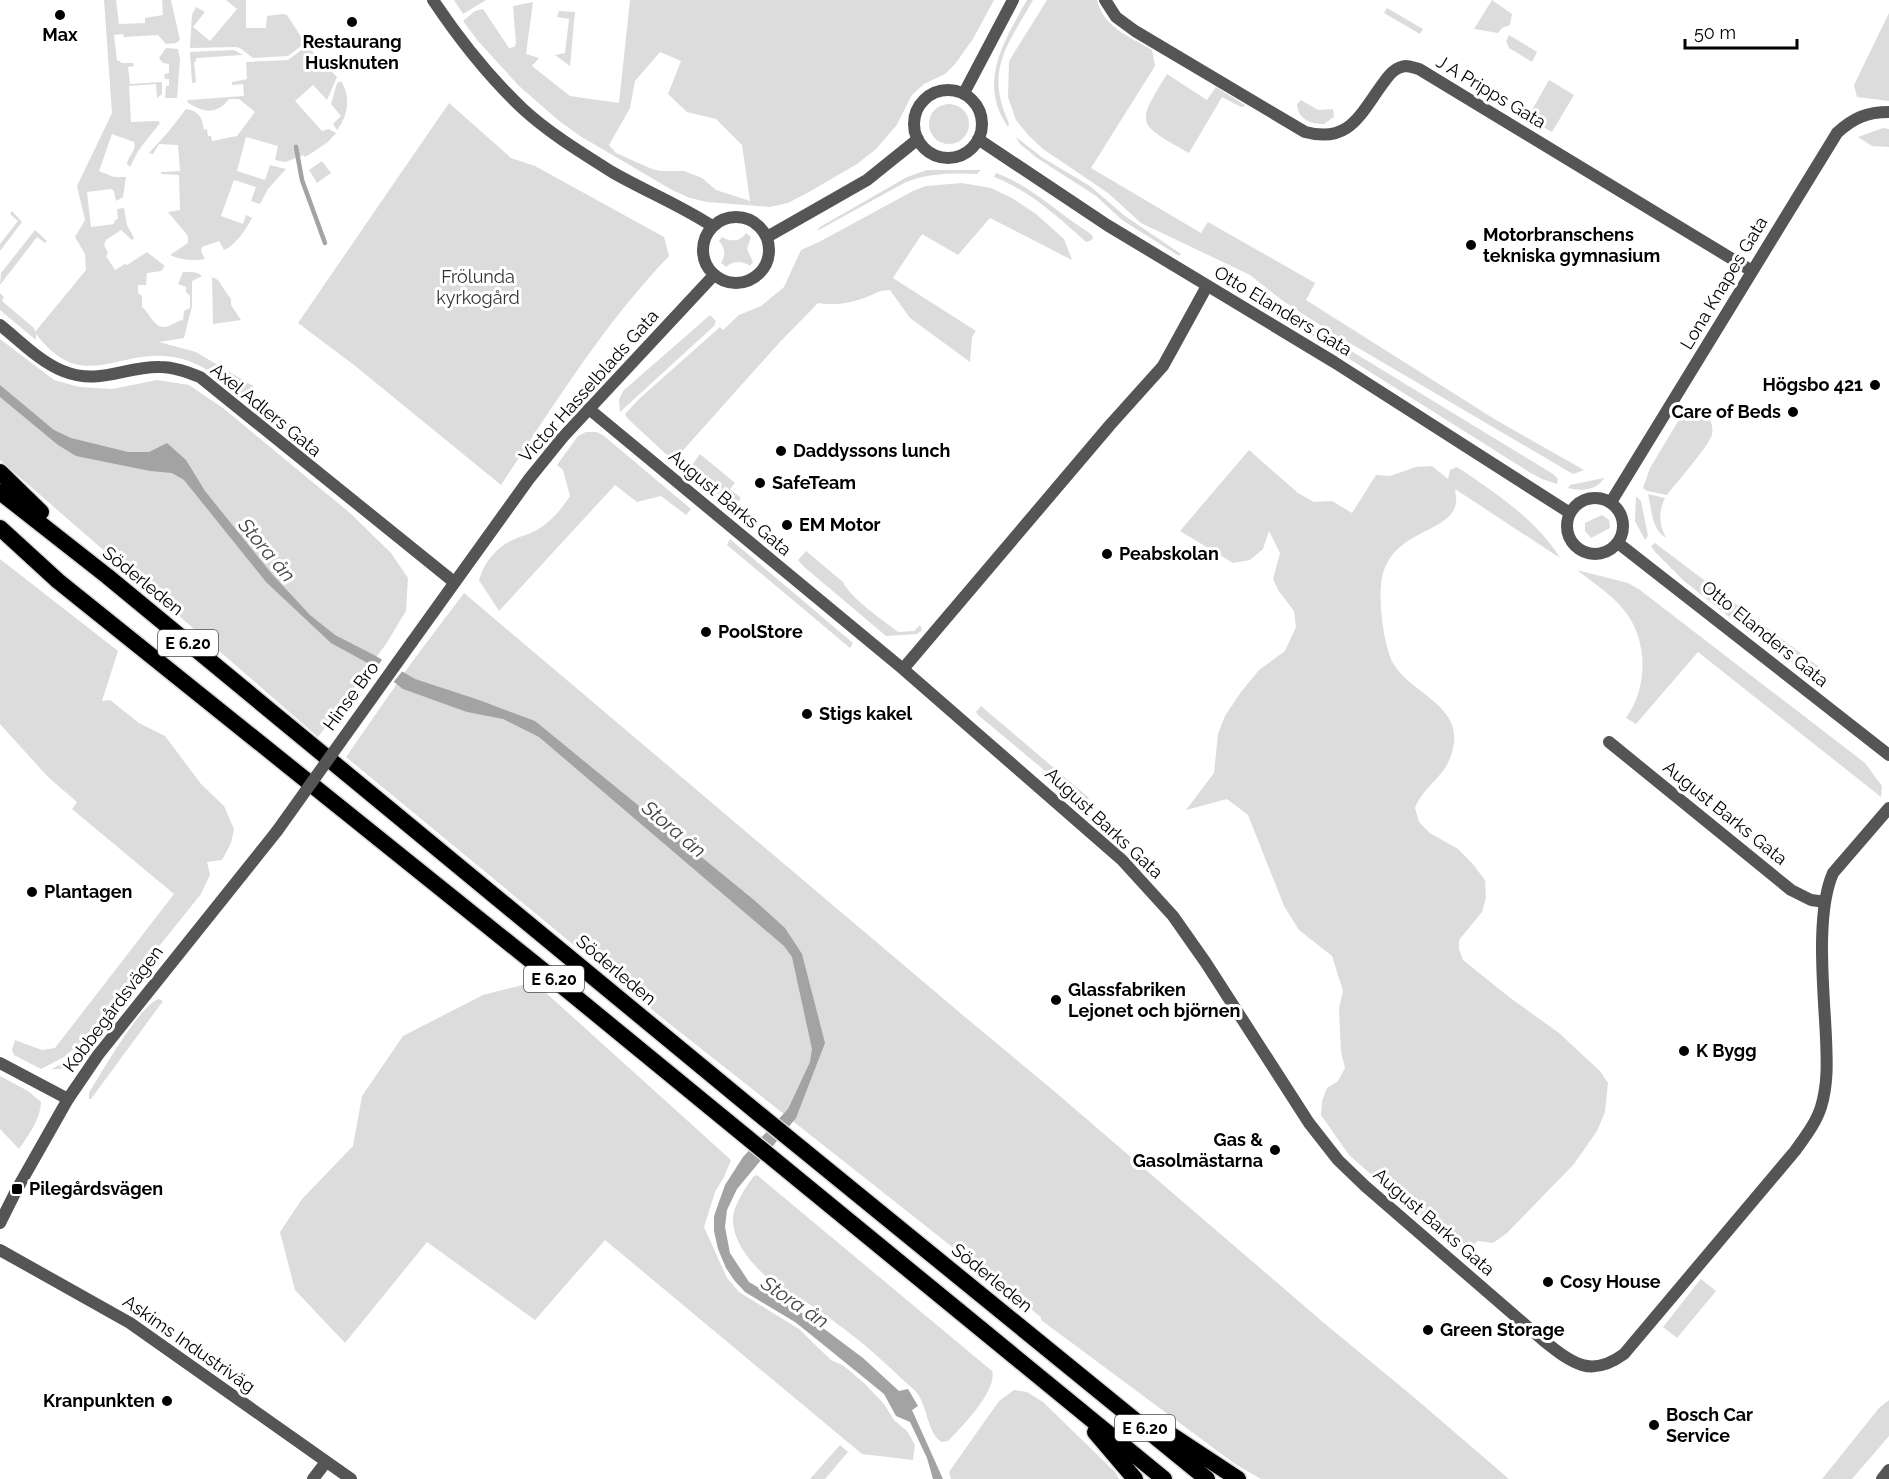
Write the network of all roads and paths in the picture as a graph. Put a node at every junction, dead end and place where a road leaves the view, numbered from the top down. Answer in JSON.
{"nodes":[{"id":1,"x":433,"y":0,"type":"edge"},
{"id":2,"x":1013,"y":0,"type":"edge"},
{"id":3,"x":1105,"y":0,"type":"edge"},
{"id":4,"x":964,"y":93,"type":"junction"},
{"id":5,"x":1889,"y":112,"type":"edge"},
{"id":6,"x":918,"y":139,"type":"junction"},
{"id":7,"x":978,"y":140,"type":"junction"},
{"id":8,"x":712,"y":226,"type":"junction"},
{"id":9,"x":767,"y":237,"type":"junction"},
{"id":10,"x":1752,"y":271,"type":"junction"},
{"id":11,"x":714,"y":275,"type":"junction"},
{"id":12,"x":1207,"y":286,"type":"junction"},
{"id":13,"x":0,"y":325,"type":"edge"},
{"id":14,"x":589,"y":409,"type":"junction"},
{"id":15,"x":0,"y":472,"type":"edge"},
{"id":16,"x":0,"y":492,"type":"edge"},
{"id":17,"x":1611,"y":502,"type":"junction"},
{"id":18,"x":1570,"y":513,"type":"junction"},
{"id":19,"x":0,"y":528,"type":"edge"},
{"id":20,"x":0,"y":539,"type":"edge"},
{"id":21,"x":1618,"y":543,"type":"junction"},
{"id":22,"x":92,"y":564,"type":"junction"},
{"id":23,"x":58,"y":581,"type":"junction"},
{"id":24,"x":454,"y":582,"type":"junction"},
{"id":25,"x":903,"y":669,"type":"junction"},
{"id":26,"x":1609,"y":741,"type":"dead end"},
{"id":27,"x":1889,"y":755,"type":"edge"},
{"id":28,"x":1889,"y":808,"type":"edge"},
{"id":29,"x":276,"y":831,"type":"joint"},
{"id":30,"x":1825,"y":902,"type":"junction"},
{"id":31,"x":0,"y":1063,"type":"edge"},
{"id":32,"x":68,"y":1099,"type":"junction"},
{"id":33,"x":0,"y":1223,"type":"edge"},
{"id":34,"x":0,"y":1250,"type":"edge"},
{"id":35,"x":1083,"y":1377,"type":"junction"},
{"id":36,"x":1062,"y":1395,"type":"junction"},
{"id":37,"x":326,"y":1462,"type":"junction"},
{"id":38,"x":1889,"y":1470,"type":"edge"},
{"id":39,"x":313,"y":1479,"type":"edge"},
{"id":40,"x":351,"y":1479,"type":"edge"},
{"id":41,"x":1135,"y":1479,"type":"edge"},
{"id":42,"x":1164,"y":1479,"type":"edge"},
{"id":43,"x":1207,"y":1479,"type":"edge"},
{"id":44,"x":1238,"y":1479,"type":"edge"},
{"id":45,"x":1882,"y":1479,"type":"edge"}],
"edges":[{"from":1,"to":8,"type":"street"},
{"from":2,"to":4,"type":"street"},
{"from":3,"to":10,"type":"street","name":"J A Pripps Gata"},
{"from":4,"to":6,"type":"street"},
{"from":4,"to":7,"type":"street"},
{"from":5,"to":10,"type":"street","name":"Lona Knapes Gata"},
{"from":6,"to":7,"type":"street"},
{"from":6,"to":9,"type":"street"},
{"from":7,"to":12,"type":"street","name":"Otto Elanders Gata"},
{"from":8,"to":9,"type":"street"},
{"from":8,"to":11,"type":"street"},
{"from":9,"to":11,"type":"street"},
{"from":10,"to":17,"type":"street","name":"Lona Knapes Gata"},
{"from":11,"to":14,"type":"street","name":"Victor Hasselblads Gata"},
{"from":12,"to":18,"type":"street","name":"Otto Elanders Gata"},
{"from":12,"to":25,"type":"street"},
{"from":13,"to":24,"type":"street","name":"Axel Adlers Gata"},
{"from":14,"to":24,"type":"street","name":"Victor Hasselblads Gata"},
{"from":14,"to":25,"type":"street","name":"August Barks Gata"},
{"from":15,"to":22,"type":"highway"},
{"from":16,"to":22,"type":"highway","name":"Söderleden","number":"E 6.20"},
{"from":17,"to":18,"type":"street"},
{"from":17,"to":21,"type":"street"},
{"from":18,"to":21,"type":"street"},
{"from":19,"to":23,"type":"highway","number":"E 6.20"},
{"from":20,"to":23,"type":"highway"},
{"from":21,"to":27,"type":"street","name":"Otto Elanders Gata"},
{"from":22,"to":35,"type":"highway","name":"Söderleden","number":"E 6.20"},
{"from":23,"to":36,"type":"highway","number":"E 6.20"},
{"from":24,"to":29,"type":"street","name":"Hinse Bro","bridge":true},
{"from":25,"to":30,"type":"street","name":"August Barks Gata"},
{"from":26,"to":30,"type":"street","name":"August Barks Gata"},
{"from":28,"to":30,"type":"street","name":"August Barks Gata"},
{"from":29,"to":32,"type":"street","name":"Kobbegårdsvägen"},
{"from":31,"to":32,"type":"street"},
{"from":32,"to":33,"type":"street","name":"Kobbegårdsvägen"},
{"from":34,"to":37,"type":"street","name":"Askims Industriväg"},
{"from":35,"to":43,"type":"highway","name":"Söderleden","number":"E 6.20"},
{"from":35,"to":44,"type":"highway"},
{"from":36,"to":41,"type":"highway"},
{"from":36,"to":42,"type":"highway","number":"E 6.20"},
{"from":37,"to":39,"type":"street"},
{"from":37,"to":40,"type":"street","name":"Askims Industriväg"},
{"from":38,"to":45,"type":"street"}]}
